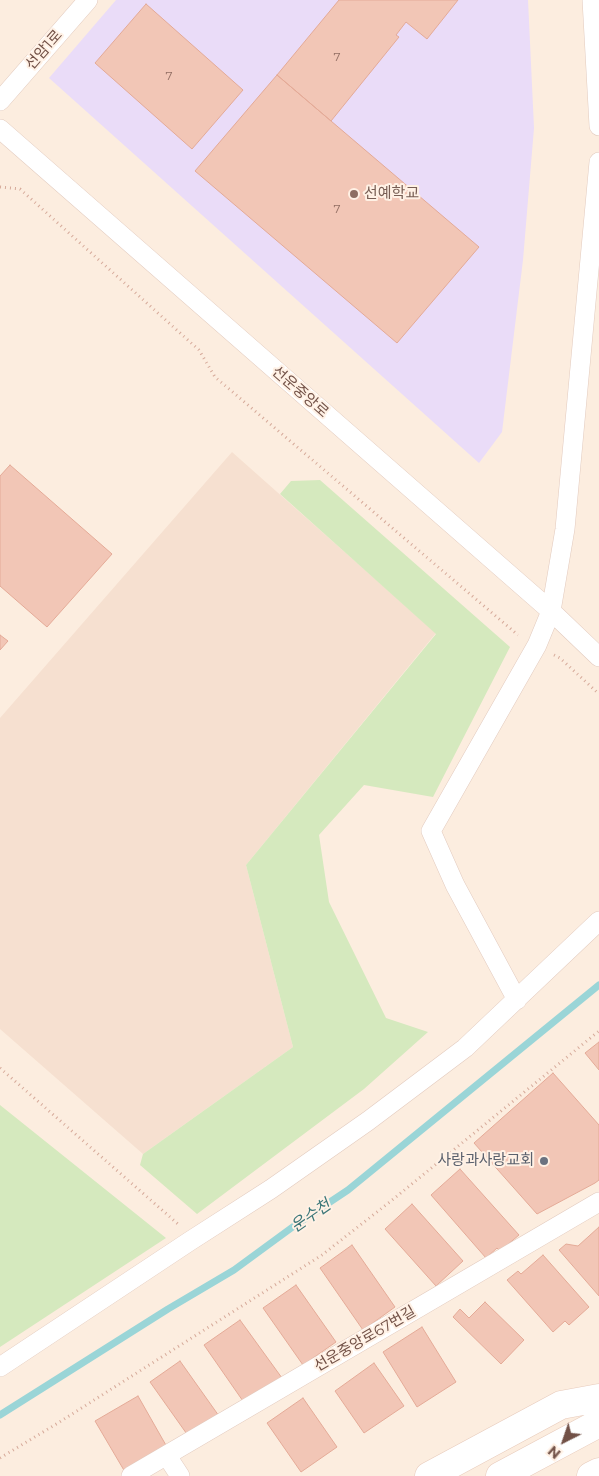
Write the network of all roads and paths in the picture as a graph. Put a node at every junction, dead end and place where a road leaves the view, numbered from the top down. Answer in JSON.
{"nodes":[{"id":1,"x":88,"y":0,"type":"edge"},
{"id":2,"x":592,"y":0,"type":"edge"},
{"id":3,"x":0,"y":101,"type":"edge"},
{"id":4,"x":599,"y":126,"type":"edge"},
{"id":5,"x":0,"y":129,"type":"edge"},
{"id":6,"x":599,"y":162,"type":"edge"},
{"id":7,"x":0,"y":187,"type":"edge"},
{"id":8,"x":550,"y":611,"type":"junction"},
{"id":9,"x":537,"y":645,"type":"junction"},
{"id":10,"x":599,"y":657,"type":"edge"},
{"id":11,"x":599,"y":694,"type":"edge"},
{"id":12,"x":599,"y":921,"type":"edge"},
{"id":13,"x":517,"y":1000,"type":"junction"},
{"id":14,"x":599,"y":1031,"type":"edge"},
{"id":15,"x":0,"y":1068,"type":"edge"},
{"id":16,"x":599,"y":1202,"type":"edge"},
{"id":17,"x":182,"y":1228,"type":"dead end"},
{"id":18,"x":0,"y":1367,"type":"edge"},
{"id":19,"x":599,"y":1398,"type":"edge"},
{"id":20,"x":599,"y":1423,"type":"edge"},
{"id":21,"x":167,"y":1456,"type":"junction"},
{"id":22,"x":0,"y":1458,"type":"edge"},
{"id":23,"x":599,"y":1472,"type":"edge"},
{"id":24,"x":131,"y":1476,"type":"edge"},
{"id":25,"x":180,"y":1476,"type":"edge"},
{"id":26,"x":429,"y":1476,"type":"edge"},
{"id":27,"x":500,"y":1476,"type":"edge"},
{"id":28,"x":591,"y":1476,"type":"edge"}],
"edges":[{"from":1,"to":3,"type":"street","name":"선암1로"},
{"from":2,"to":4,"type":"street"},
{"from":5,"to":8,"type":"street","name":"선운중앙로"},
{"from":6,"to":8,"type":"street"},
{"from":7,"to":9,"type":"path"},
{"from":8,"to":9,"type":"street"},
{"from":8,"to":10,"type":"street","name":"선운중앙로"},
{"from":9,"to":11,"type":"path"},
{"from":9,"to":13,"type":"street"},
{"from":12,"to":13,"type":"street"},
{"from":13,"to":18,"type":"street"},
{"from":14,"to":22,"type":"path"},
{"from":15,"to":17,"type":"path"},
{"from":16,"to":21,"type":"street","name":"선운중앙로67번길"},
{"from":19,"to":26,"type":"main road"},
{"from":20,"to":27,"type":"main road"},
{"from":21,"to":24,"type":"street","name":"선운중앙로67번길"},
{"from":21,"to":25,"type":"street"},
{"from":23,"to":28,"type":"main road"}]}
